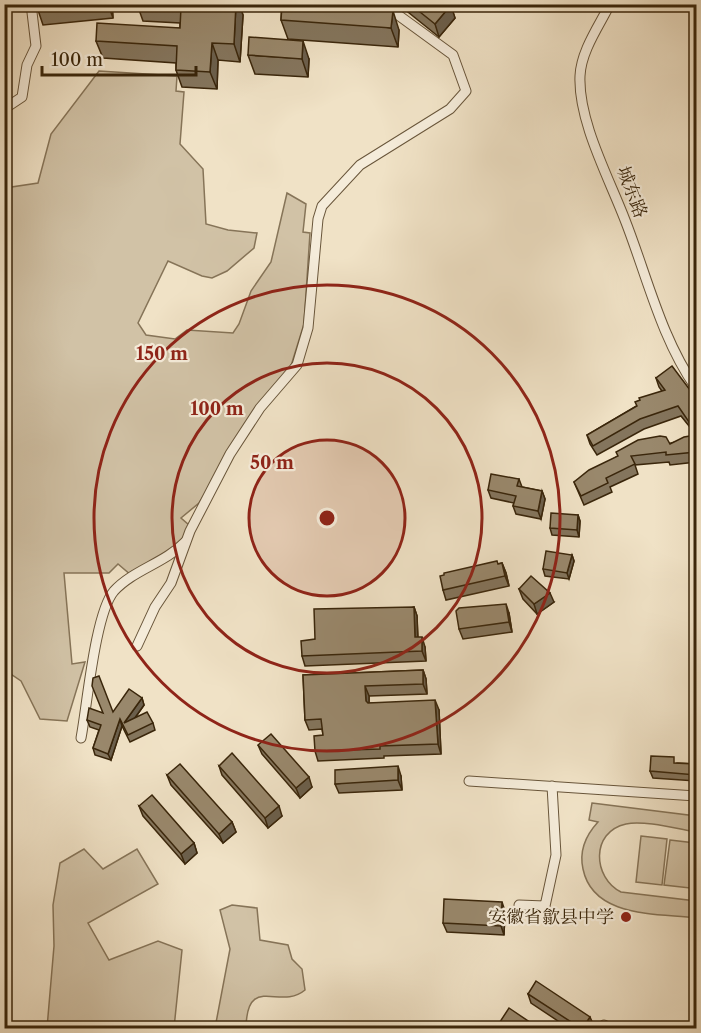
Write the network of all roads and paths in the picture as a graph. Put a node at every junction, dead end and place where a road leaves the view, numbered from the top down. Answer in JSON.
{"nodes":[{"id":1,"x":31,"y":4,"type":"edge"},
{"id":2,"x":383,"y":4,"type":"edge"},
{"id":3,"x":610,"y":4,"type":"edge"},
{"id":4,"x":4,"y":109,"type":"edge"},
{"id":5,"x":696,"y":388,"type":"edge"},
{"id":6,"x":187,"y":540,"type":"junction"},
{"id":7,"x":137,"y":646,"type":"dead end"},
{"id":8,"x":81,"y":738,"type":"dead end"},
{"id":9,"x":469,"y":781,"type":"dead end"},
{"id":10,"x":552,"y":786,"type":"junction"},
{"id":11,"x":696,"y":796,"type":"edge"},
{"id":12,"x":519,"y":905,"type":"dead end"}],
"edges":[{"from":1,"to":4,"type":"street"},
{"from":2,"to":6,"type":"street"},
{"from":3,"to":5,"type":"street","name":"城东路"},
{"from":6,"to":7,"type":"street"},
{"from":6,"to":8,"type":"street"},
{"from":9,"to":10,"type":"street"},
{"from":10,"to":11,"type":"street"},
{"from":10,"to":12,"type":"street"}]}
